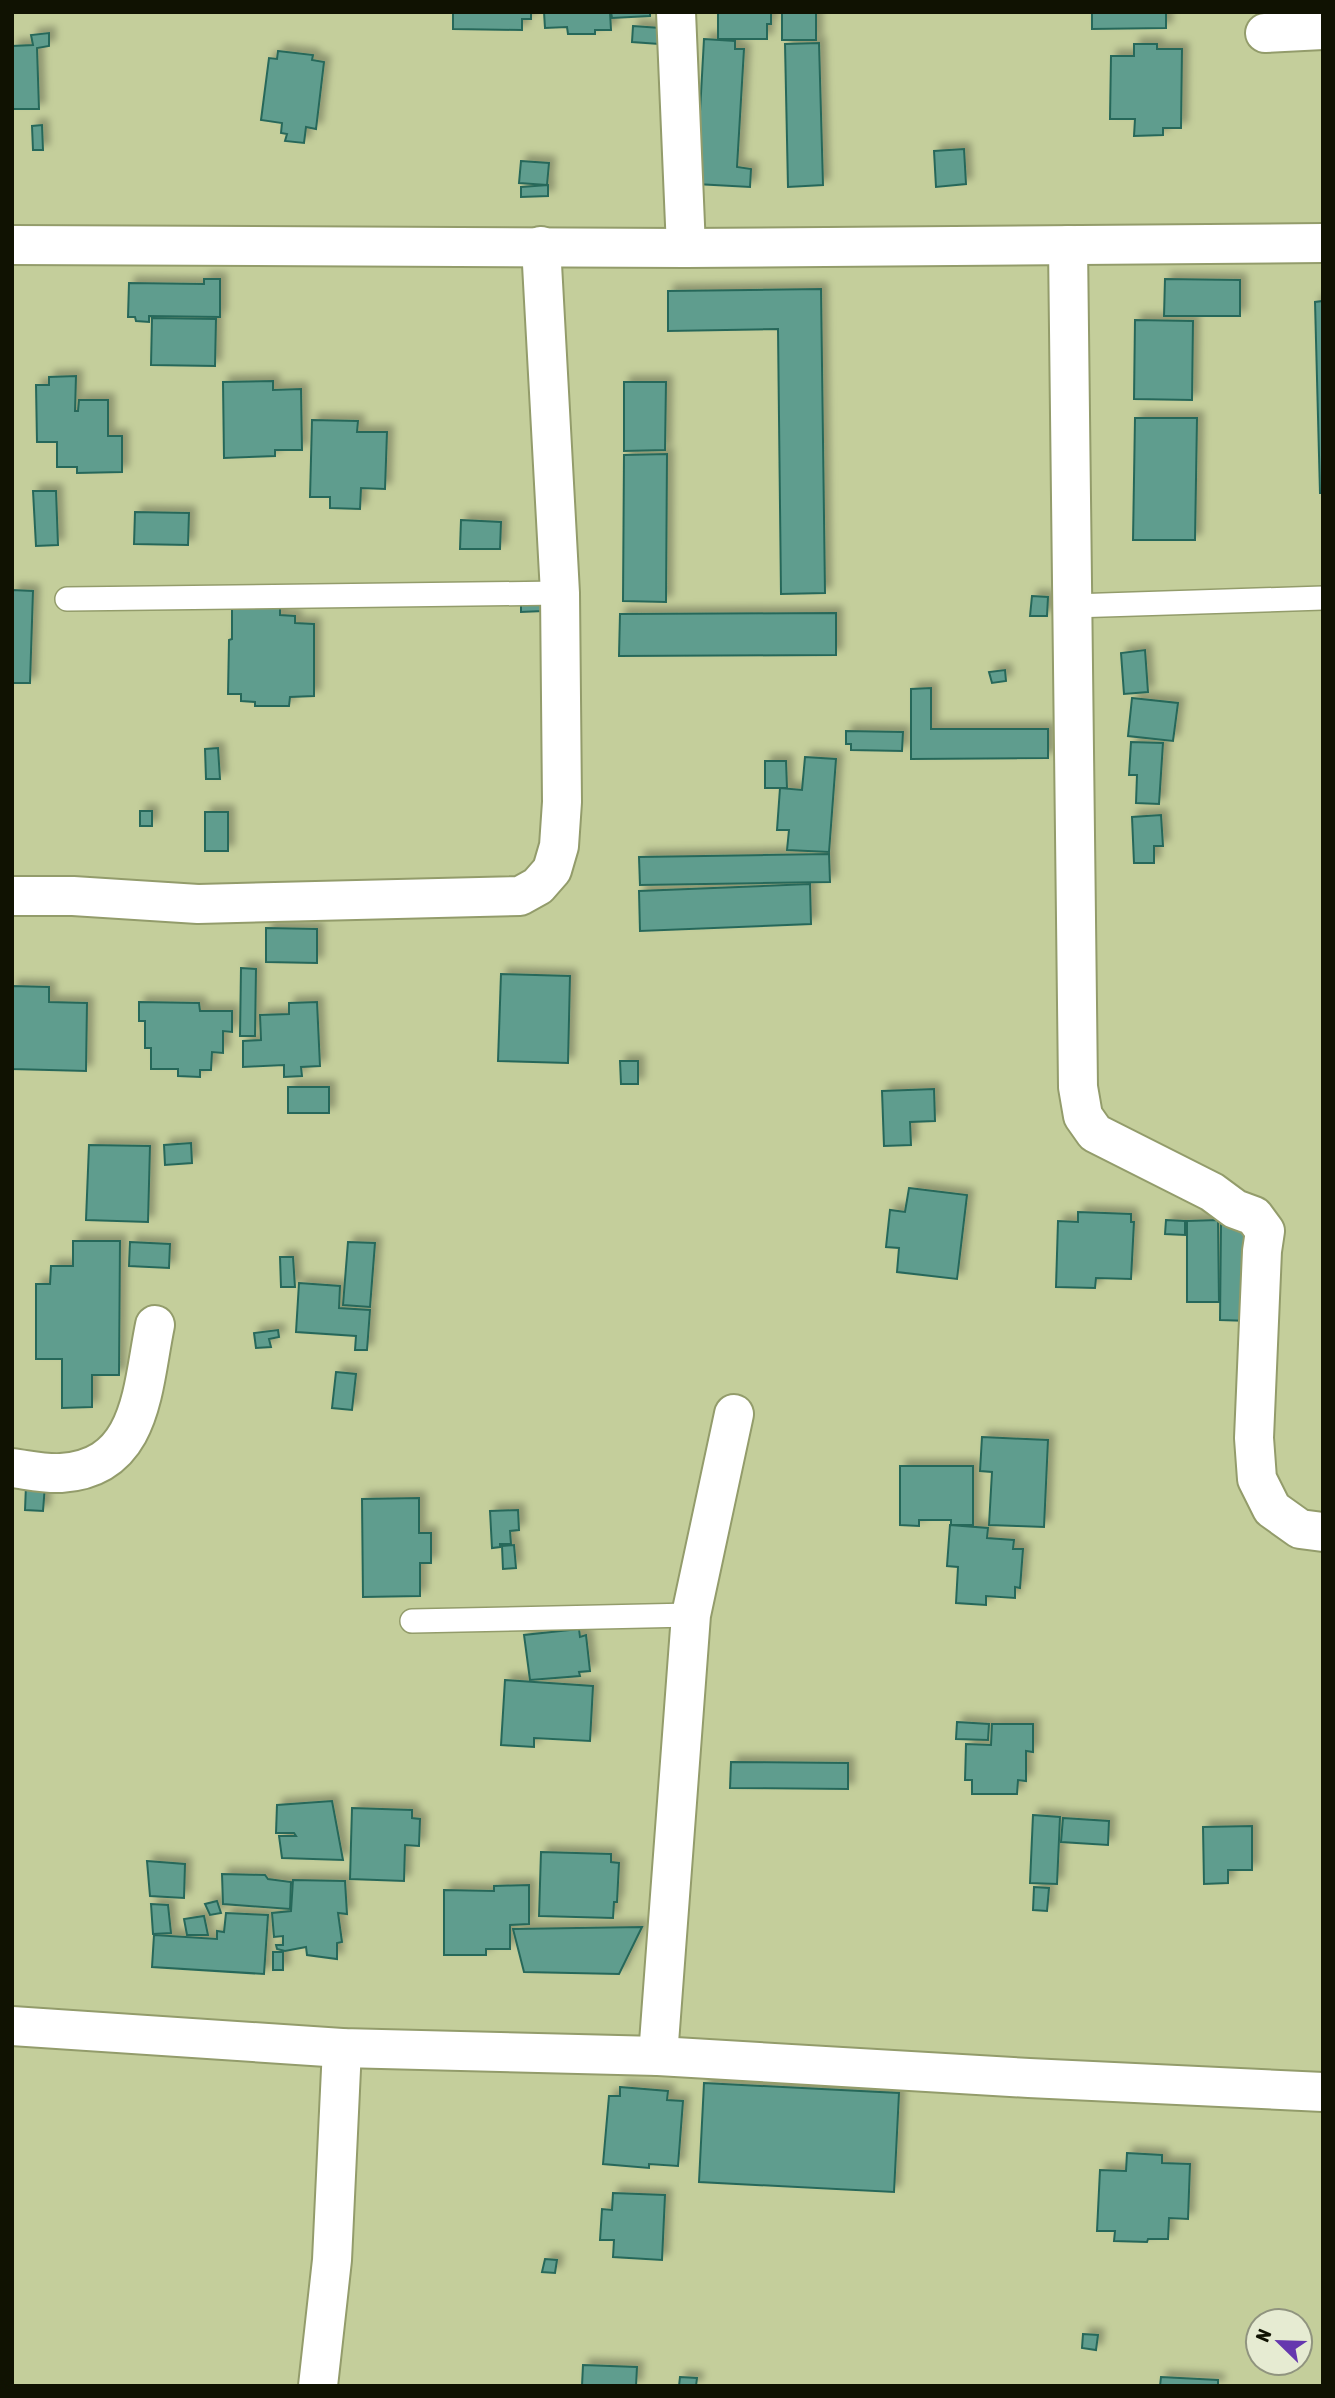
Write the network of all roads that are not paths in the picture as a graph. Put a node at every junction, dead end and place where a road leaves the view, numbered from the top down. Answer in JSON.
{"nodes":[{"id":1,"x":676,"y":12,"type":"edge"},
{"id":2,"x":1323,"y":30,"type":"edge"},
{"id":3,"x":1265,"y":33,"type":"dead end"},
{"id":4,"x":1323,"y":243,"type":"edge"},
{"id":5,"x":12,"y":245,"type":"edge"},
{"id":6,"x":1068,"y":245,"type":"junction"},
{"id":7,"x":541,"y":246,"type":"junction"},
{"id":8,"x":686,"y":248,"type":"junction"},
{"id":9,"x":560,"y":593,"type":"junction"},
{"id":10,"x":1323,"y":598,"type":"edge"},
{"id":11,"x":67,"y":599,"type":"dead end"},
{"id":12,"x":1072,"y":606,"type":"junction"},
{"id":13,"x":12,"y":896,"type":"edge"},
{"id":14,"x":155,"y":1325,"type":"dead end"},
{"id":15,"x":734,"y":1414,"type":"dead end"},
{"id":16,"x":12,"y":1468,"type":"edge"},
{"id":17,"x":1323,"y":1532,"type":"edge"},
{"id":18,"x":691,"y":1615,"type":"junction"},
{"id":19,"x":412,"y":1621,"type":"dead end"},
{"id":20,"x":12,"y":2026,"type":"edge"},
{"id":21,"x":342,"y":2048,"type":"junction"},
{"id":22,"x":658,"y":2056,"type":"junction"},
{"id":23,"x":1323,"y":2092,"type":"edge"},
{"id":24,"x":318,"y":2386,"type":"edge"}],
"edges":[{"from":1,"to":8,"type":"street"},
{"from":2,"to":3,"type":"street"},
{"from":4,"to":6,"type":"street"},
{"from":5,"to":7,"type":"street"},
{"from":6,"to":8,"type":"street"},
{"from":6,"to":12,"type":"street"},
{"from":7,"to":8,"type":"street"},
{"from":7,"to":9,"type":"street"},
{"from":9,"to":11,"type":"lane"},
{"from":9,"to":13,"type":"street"},
{"from":10,"to":12,"type":"lane"},
{"from":12,"to":17,"type":"street"},
{"from":14,"to":16,"type":"street"},
{"from":15,"to":18,"type":"street"},
{"from":18,"to":19,"type":"lane"},
{"from":18,"to":22,"type":"street"},
{"from":20,"to":21,"type":"street"},
{"from":21,"to":22,"type":"street"},
{"from":21,"to":24,"type":"street"},
{"from":22,"to":23,"type":"street"}]}
